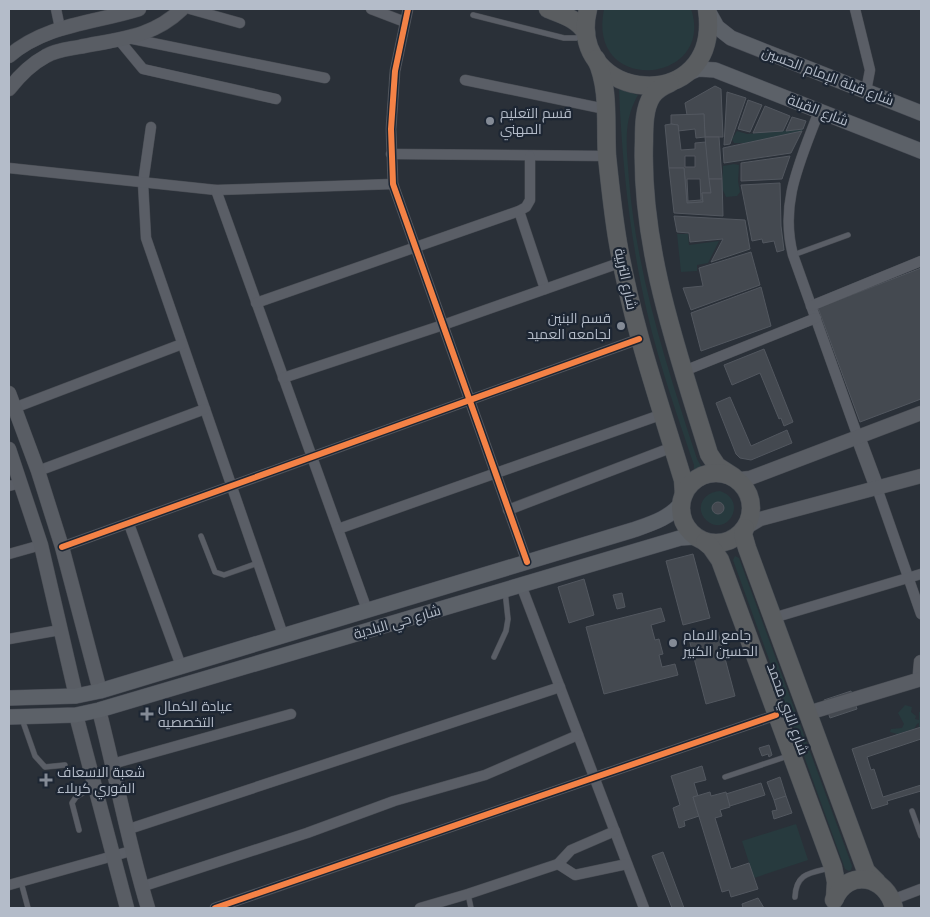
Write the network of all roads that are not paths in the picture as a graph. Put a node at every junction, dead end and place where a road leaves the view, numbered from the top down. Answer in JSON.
{"nodes":[{"id":1,"x":56,"y":9,"type":"edge"},
{"id":2,"x":139,"y":9,"type":"edge"},
{"id":3,"x":182,"y":9,"type":"edge"},
{"id":4,"x":190,"y":9,"type":"edge"},
{"id":5,"x":370,"y":9,"type":"edge"},
{"id":6,"x":408,"y":9,"type":"edge"},
{"id":7,"x":548,"y":9,"type":"edge"},
{"id":8,"x":588,"y":9,"type":"edge"},
{"id":9,"x":707,"y":9,"type":"edge"},
{"id":10,"x":855,"y":9,"type":"edge"},
{"id":11,"x":472,"y":15,"type":"dead end"},
{"id":12,"x":405,"y":22,"type":"junction"},
{"id":13,"x":240,"y":23,"type":"dead end"},
{"id":14,"x":60,"y":28,"type":"junction"},
{"id":15,"x":586,"y":33,"type":"junction"},
{"id":16,"x":123,"y":39,"type":"junction"},
{"id":17,"x":9,"y":56,"type":"edge"},
{"id":18,"x":596,"y":59,"type":"junction"},
{"id":19,"x":686,"y":74,"type":"junction"},
{"id":20,"x":324,"y":78,"type":"dead end"},
{"id":21,"x":465,"y":80,"type":"dead end"},
{"id":22,"x":670,"y":82,"type":"junction"},
{"id":23,"x":9,"y":88,"type":"edge"},
{"id":24,"x":866,"y":91,"type":"junction"},
{"id":25,"x":276,"y":99,"type":"dead end"},
{"id":26,"x":605,"y":109,"type":"junction"},
{"id":27,"x":819,"y":111,"type":"junction"},
{"id":28,"x":921,"y":113,"type":"edge"},
{"id":29,"x":151,"y":127,"type":"dead end"},
{"id":30,"x":921,"y":151,"type":"edge"},
{"id":31,"x":391,"y":154,"type":"junction"},
{"id":32,"x":530,"y":156,"type":"junction"},
{"id":33,"x":607,"y":156,"type":"junction"},
{"id":34,"x":9,"y":168,"type":"edge"},
{"id":35,"x":143,"y":184,"type":"junction"},
{"id":36,"x":393,"y":184,"type":"junction"},
{"id":37,"x":216,"y":190,"type":"junction"},
{"id":38,"x":519,"y":211,"type":"junction"},
{"id":39,"x":848,"y":235,"type":"dead end"},
{"id":40,"x":416,"y":248,"type":"junction"},
{"id":41,"x":793,"y":255,"type":"junction"},
{"id":42,"x":921,"y":261,"type":"edge"},
{"id":43,"x":622,"y":262,"type":"junction"},
{"id":44,"x":545,"y":289,"type":"junction"},
{"id":45,"x":256,"y":303,"type":"junction"},
{"id":46,"x":811,"y":306,"type":"junction"},
{"id":47,"x":816,"y":318,"type":"junction"},
{"id":48,"x":443,"y":325,"type":"junction"},
{"id":49,"x":639,"y":339,"type":"junction"},
{"id":50,"x":182,"y":344,"type":"junction"},
{"id":51,"x":684,"y":371,"type":"junction"},
{"id":52,"x":283,"y":378,"type":"junction"},
{"id":53,"x":9,"y":393,"type":"edge"},
{"id":54,"x":470,"y":401,"type":"junction"},
{"id":55,"x":14,"y":408,"type":"junction"},
{"id":56,"x":205,"y":410,"type":"junction"},
{"id":57,"x":921,"y":413,"type":"edge"},
{"id":58,"x":662,"y":414,"type":"junction"},
{"id":59,"x":858,"y":437,"type":"junction"},
{"id":60,"x":673,"y":447,"type":"junction"},
{"id":61,"x":9,"y":449,"type":"edge"},
{"id":62,"x":312,"y":458,"type":"junction"},
{"id":63,"x":38,"y":471,"type":"junction"},
{"id":64,"x":495,"y":474,"type":"junction"},
{"id":65,"x":921,"y":476,"type":"edge"},
{"id":66,"x":734,"y":478,"type":"junction"},
{"id":67,"x":15,"y":484,"type":"edge"},
{"id":68,"x":231,"y":487,"type":"junction"},
{"id":69,"x":877,"y":488,"type":"junction"},
{"id":70,"x":683,"y":498,"type":"junction"},
{"id":71,"x":508,"y":510,"type":"junction"},
{"id":72,"x":129,"y":524,"type":"junction"},
{"id":73,"x":746,"y":528,"type":"junction"},
{"id":74,"x":338,"y":529,"type":"junction"},
{"id":75,"x":633,"y":530,"type":"junction"},
{"id":76,"x":201,"y":536,"type":"dead end"},
{"id":77,"x":700,"y":539,"type":"junction"},
{"id":78,"x":41,"y":545,"type":"junction"},
{"id":79,"x":62,"y":547,"type":"junction"},
{"id":80,"x":640,"y":550,"type":"junction"},
{"id":81,"x":9,"y":554,"type":"edge"},
{"id":82,"x":526,"y":562,"type":"junction"},
{"id":83,"x":258,"y":563,"type":"junction"},
{"id":84,"x":921,"y":574,"type":"edge"},
{"id":85,"x":909,"y":578,"type":"junction"},
{"id":86,"x":522,"y":585,"type":"junction"},
{"id":87,"x":505,"y":590,"type":"junction"},
{"id":88,"x":366,"y":610,"type":"junction"},
{"id":89,"x":921,"y":614,"type":"edge"},
{"id":90,"x":773,"y":618,"type":"junction"},
{"id":91,"x":60,"y":630,"type":"junction"},
{"id":92,"x":283,"y":635,"type":"junction"},
{"id":93,"x":9,"y":639,"type":"edge"},
{"id":94,"x":494,"y":657,"type":"dead end"},
{"id":95,"x":921,"y":662,"type":"edge"},
{"id":96,"x":181,"y":666,"type":"junction"},
{"id":97,"x":921,"y":678,"type":"edge"},
{"id":98,"x":560,"y":687,"type":"junction"},
{"id":99,"x":100,"y":690,"type":"junction"},
{"id":100,"x":76,"y":696,"type":"junction"},
{"id":101,"x":9,"y":698,"type":"edge"},
{"id":102,"x":99,"y":710,"type":"junction"},
{"id":103,"x":808,"y":713,"type":"junction"},
{"id":104,"x":291,"y":714,"type":"dead end"},
{"id":105,"x":76,"y":715,"type":"junction"},
{"id":106,"x":776,"y":715,"type":"junction"},
{"id":107,"x":15,"y":717,"type":"edge"},
{"id":108,"x":578,"y":735,"type":"junction"},
{"id":109,"x":791,"y":755,"type":"junction"},
{"id":110,"x":112,"y":764,"type":"junction"},
{"id":111,"x":65,"y":765,"type":"dead end"},
{"id":112,"x":594,"y":777,"type":"junction"},
{"id":113,"x":725,"y":777,"type":"dead end"},
{"id":114,"x":95,"y":786,"type":"junction"},
{"id":115,"x":912,"y":811,"type":"dead end"},
{"id":116,"x":79,"y":830,"type":"dead end"},
{"id":117,"x":126,"y":830,"type":"junction"},
{"id":118,"x":614,"y":831,"type":"junction"},
{"id":119,"x":921,"y":836,"type":"edge"},
{"id":120,"x":131,"y":851,"type":"junction"},
{"id":121,"x":112,"y":856,"type":"junction"},
{"id":122,"x":558,"y":864,"type":"junction"},
{"id":123,"x":627,"y":864,"type":"junction"},
{"id":124,"x":833,"y":867,"type":"junction"},
{"id":125,"x":21,"y":881,"type":"junction"},
{"id":126,"x":877,"y":882,"type":"junction"},
{"id":127,"x":9,"y":885,"type":"edge"},
{"id":128,"x":142,"y":887,"type":"junction"},
{"id":129,"x":921,"y":889,"type":"edge"},
{"id":130,"x":468,"y":894,"type":"junction"},
{"id":131,"x":794,"y":897,"type":"dead end"},
{"id":132,"x":833,"y":903,"type":"edge"},
{"id":133,"x":893,"y":904,"type":"edge"},
{"id":134,"x":28,"y":908,"type":"edge"},
{"id":135,"x":127,"y":908,"type":"edge"},
{"id":136,"x":148,"y":908,"type":"edge"},
{"id":137,"x":215,"y":908,"type":"edge"},
{"id":138,"x":420,"y":908,"type":"edge"},
{"id":139,"x":472,"y":908,"type":"edge"},
{"id":140,"x":644,"y":908,"type":"edge"}],
"edges":[{"from":1,"to":14,"type":"street"},
{"from":2,"to":14,"type":"main road"},
{"from":3,"to":16,"type":"main road"},
{"from":4,"to":13,"type":"street"},
{"from":5,"to":12,"type":"street"},
{"from":6,"to":12,"type":"street"},
{"from":7,"to":15,"type":"highway"},
{"from":8,"to":15,"type":"highway"},
{"from":9,"to":19,"type":"highway"},
{"from":9,"to":24,"type":"main road","name":"شارع قبلة الإمام الحسين"},
{"from":10,"to":24,"type":"street"},
{"from":11,"to":15,"type":"lane"},
{"from":12,"to":31,"type":"street"},
{"from":14,"to":17,"type":"main road"},
{"from":15,"to":18,"type":"highway","name":"شارع التربية"},
{"from":16,"to":20,"type":"street"},
{"from":16,"to":23,"type":"main road"},
{"from":16,"to":25,"type":"street"},
{"from":18,"to":22,"type":"highway"},
{"from":18,"to":26,"type":"highway","name":"شارع التربية"},
{"from":19,"to":22,"type":"highway"},
{"from":19,"to":27,"type":"main road","name":"شارع القبلة"},
{"from":21,"to":26,"type":"street"},
{"from":22,"to":51,"type":"highway"},
{"from":24,"to":28,"type":"main road","name":"شارع قبلة الإمام الحسين"},
{"from":26,"to":33,"type":"highway","name":"شارع التربية"},
{"from":27,"to":30,"type":"main road","name":"شارع القبلة"},
{"from":27,"to":41,"type":"street"},
{"from":29,"to":35,"type":"street"},
{"from":31,"to":32,"type":"street"},
{"from":31,"to":36,"type":"street"},
{"from":32,"to":33,"type":"street"},
{"from":32,"to":38,"type":"street"},
{"from":33,"to":43,"type":"highway","name":"شارع التربية"},
{"from":34,"to":35,"type":"street"},
{"from":35,"to":37,"type":"street"},
{"from":35,"to":50,"type":"street"},
{"from":36,"to":37,"type":"street"},
{"from":36,"to":40,"type":"street"},
{"from":37,"to":45,"type":"street"},
{"from":38,"to":40,"type":"street"},
{"from":38,"to":44,"type":"street"},
{"from":39,"to":41,"type":"lane"},
{"from":40,"to":45,"type":"street"},
{"from":40,"to":48,"type":"street"},
{"from":41,"to":46,"type":"street"},
{"from":42,"to":46,"type":"street"},
{"from":43,"to":44,"type":"street"},
{"from":43,"to":49,"type":"highway","name":"شارع التربية"},
{"from":44,"to":48,"type":"street"},
{"from":45,"to":52,"type":"street"},
{"from":46,"to":47,"type":"street"},
{"from":47,"to":51,"type":"street"},
{"from":47,"to":59,"type":"street"},
{"from":48,"to":52,"type":"street"},
{"from":48,"to":54,"type":"street"},
{"from":49,"to":54,"type":"street"},
{"from":49,"to":58,"type":"highway","name":"شارع التربية"},
{"from":50,"to":55,"type":"street"},
{"from":50,"to":56,"type":"street"},
{"from":51,"to":66,"type":"highway"},
{"from":52,"to":62,"type":"street"},
{"from":53,"to":55,"type":"main road"},
{"from":54,"to":62,"type":"street"},
{"from":54,"to":64,"type":"street"},
{"from":55,"to":63,"type":"main road"},
{"from":56,"to":63,"type":"street"},
{"from":56,"to":68,"type":"street"},
{"from":57,"to":59,"type":"main road"},
{"from":58,"to":60,"type":"highway","name":"شارع التربية"},
{"from":58,"to":64,"type":"street"},
{"from":59,"to":66,"type":"main road"},
{"from":59,"to":69,"type":"main road"},
{"from":60,"to":70,"type":"highway","name":"شارع التربية"},
{"from":60,"to":71,"type":"street"},
{"from":61,"to":67,"type":"main road"},
{"from":62,"to":68,"type":"street"},
{"from":62,"to":74,"type":"street"},
{"from":63,"to":79,"type":"main road"},
{"from":64,"to":71,"type":"street"},
{"from":64,"to":74,"type":"street"},
{"from":65,"to":69,"type":"main road"},
{"from":66,"to":70,"type":"highway"},
{"from":66,"to":73,"type":"highway"},
{"from":67,"to":78,"type":"main road"},
{"from":68,"to":72,"type":"street"},
{"from":68,"to":83,"type":"street"},
{"from":69,"to":73,"type":"main road"},
{"from":69,"to":85,"type":"street"},
{"from":70,"to":75,"type":"main road","name":"شارع حي البلدية"},
{"from":70,"to":77,"type":"highway"},
{"from":71,"to":82,"type":"street"},
{"from":72,"to":79,"type":"street"},
{"from":72,"to":96,"type":"street"},
{"from":73,"to":77,"type":"highway"},
{"from":73,"to":90,"type":"highway","name":"شارع النبي محمد"},
{"from":74,"to":88,"type":"street"},
{"from":75,"to":80,"type":"main road"},
{"from":75,"to":82,"type":"main road","name":"شارع حي البلدية"},
{"from":76,"to":83,"type":"lane"},
{"from":77,"to":80,"type":"main road","name":"شارع حي البلدية"},
{"from":77,"to":106,"type":"highway","name":"شارع النبي محمد"},
{"from":78,"to":81,"type":"street"},
{"from":78,"to":91,"type":"main road"},
{"from":79,"to":99,"type":"main road"},
{"from":80,"to":86,"type":"main road","name":"شارع حي البلدية"},
{"from":82,"to":88,"type":"main road","name":"شارع حي البلدية"},
{"from":83,"to":92,"type":"street"},
{"from":84,"to":85,"type":"street"},
{"from":85,"to":89,"type":"street"},
{"from":85,"to":90,"type":"street"},
{"from":86,"to":87,"type":"main road","name":"شارع حي البلدية"},
{"from":86,"to":98,"type":"street"},
{"from":87,"to":94,"type":"lane"},
{"from":87,"to":102,"type":"main road","name":"شارع حي البلدية"},
{"from":88,"to":92,"type":"main road","name":"شارع حي البلدية"},
{"from":90,"to":103,"type":"highway","name":"شارع النبي محمد"},
{"from":91,"to":93,"type":"street"},
{"from":91,"to":100,"type":"main road"},
{"from":92,"to":96,"type":"main road","name":"شارع حي البلدية"},
{"from":95,"to":97,"type":"main road"},
{"from":96,"to":99,"type":"main road","name":"شارع حي البلدية"},
{"from":97,"to":103,"type":"main road"},
{"from":98,"to":108,"type":"street"},
{"from":98,"to":117,"type":"street"},
{"from":99,"to":100,"type":"main road","name":"شارع حي البلدية"},
{"from":100,"to":101,"type":"main road"},
{"from":102,"to":105,"type":"main road","name":"شارع حي البلدية"},
{"from":102,"to":110,"type":"main road"},
{"from":103,"to":126,"type":"highway","name":"شارع النبي محمد"},
{"from":104,"to":110,"type":"street"},
{"from":105,"to":107,"type":"main road"},
{"from":105,"to":114,"type":"main road"},
{"from":106,"to":109,"type":"highway","name":"شارع النبي محمد"},
{"from":106,"to":112,"type":"street"},
{"from":107,"to":111,"type":"lane"},
{"from":108,"to":112,"type":"street"},
{"from":108,"to":128,"type":"street"},
{"from":109,"to":113,"type":"lane"},
{"from":109,"to":124,"type":"highway","name":"شارع النبي محمد"},
{"from":110,"to":117,"type":"main road"},
{"from":112,"to":118,"type":"street"},
{"from":112,"to":137,"type":"street"},
{"from":114,"to":116,"type":"lane"},
{"from":114,"to":121,"type":"main road"},
{"from":115,"to":119,"type":"lane"},
{"from":117,"to":120,"type":"main road"},
{"from":118,"to":122,"type":"street"},
{"from":118,"to":123,"type":"street"},
{"from":120,"to":121,"type":"street"},
{"from":120,"to":128,"type":"main road"},
{"from":121,"to":125,"type":"street"},
{"from":121,"to":135,"type":"main road"},
{"from":122,"to":123,"type":"street"},
{"from":122,"to":130,"type":"street"},
{"from":123,"to":140,"type":"street"},
{"from":124,"to":131,"type":"lane"},
{"from":124,"to":132,"type":"highway","name":"شارع النبي محمد"},
{"from":125,"to":127,"type":"street"},
{"from":125,"to":134,"type":"lane"},
{"from":126,"to":132,"type":"highway"},
{"from":126,"to":133,"type":"highway","name":"شارع النبي محمد"},
{"from":128,"to":136,"type":"main road"},
{"from":129,"to":133,"type":"street"},
{"from":130,"to":138,"type":"street"},
{"from":130,"to":139,"type":"lane"}]}
